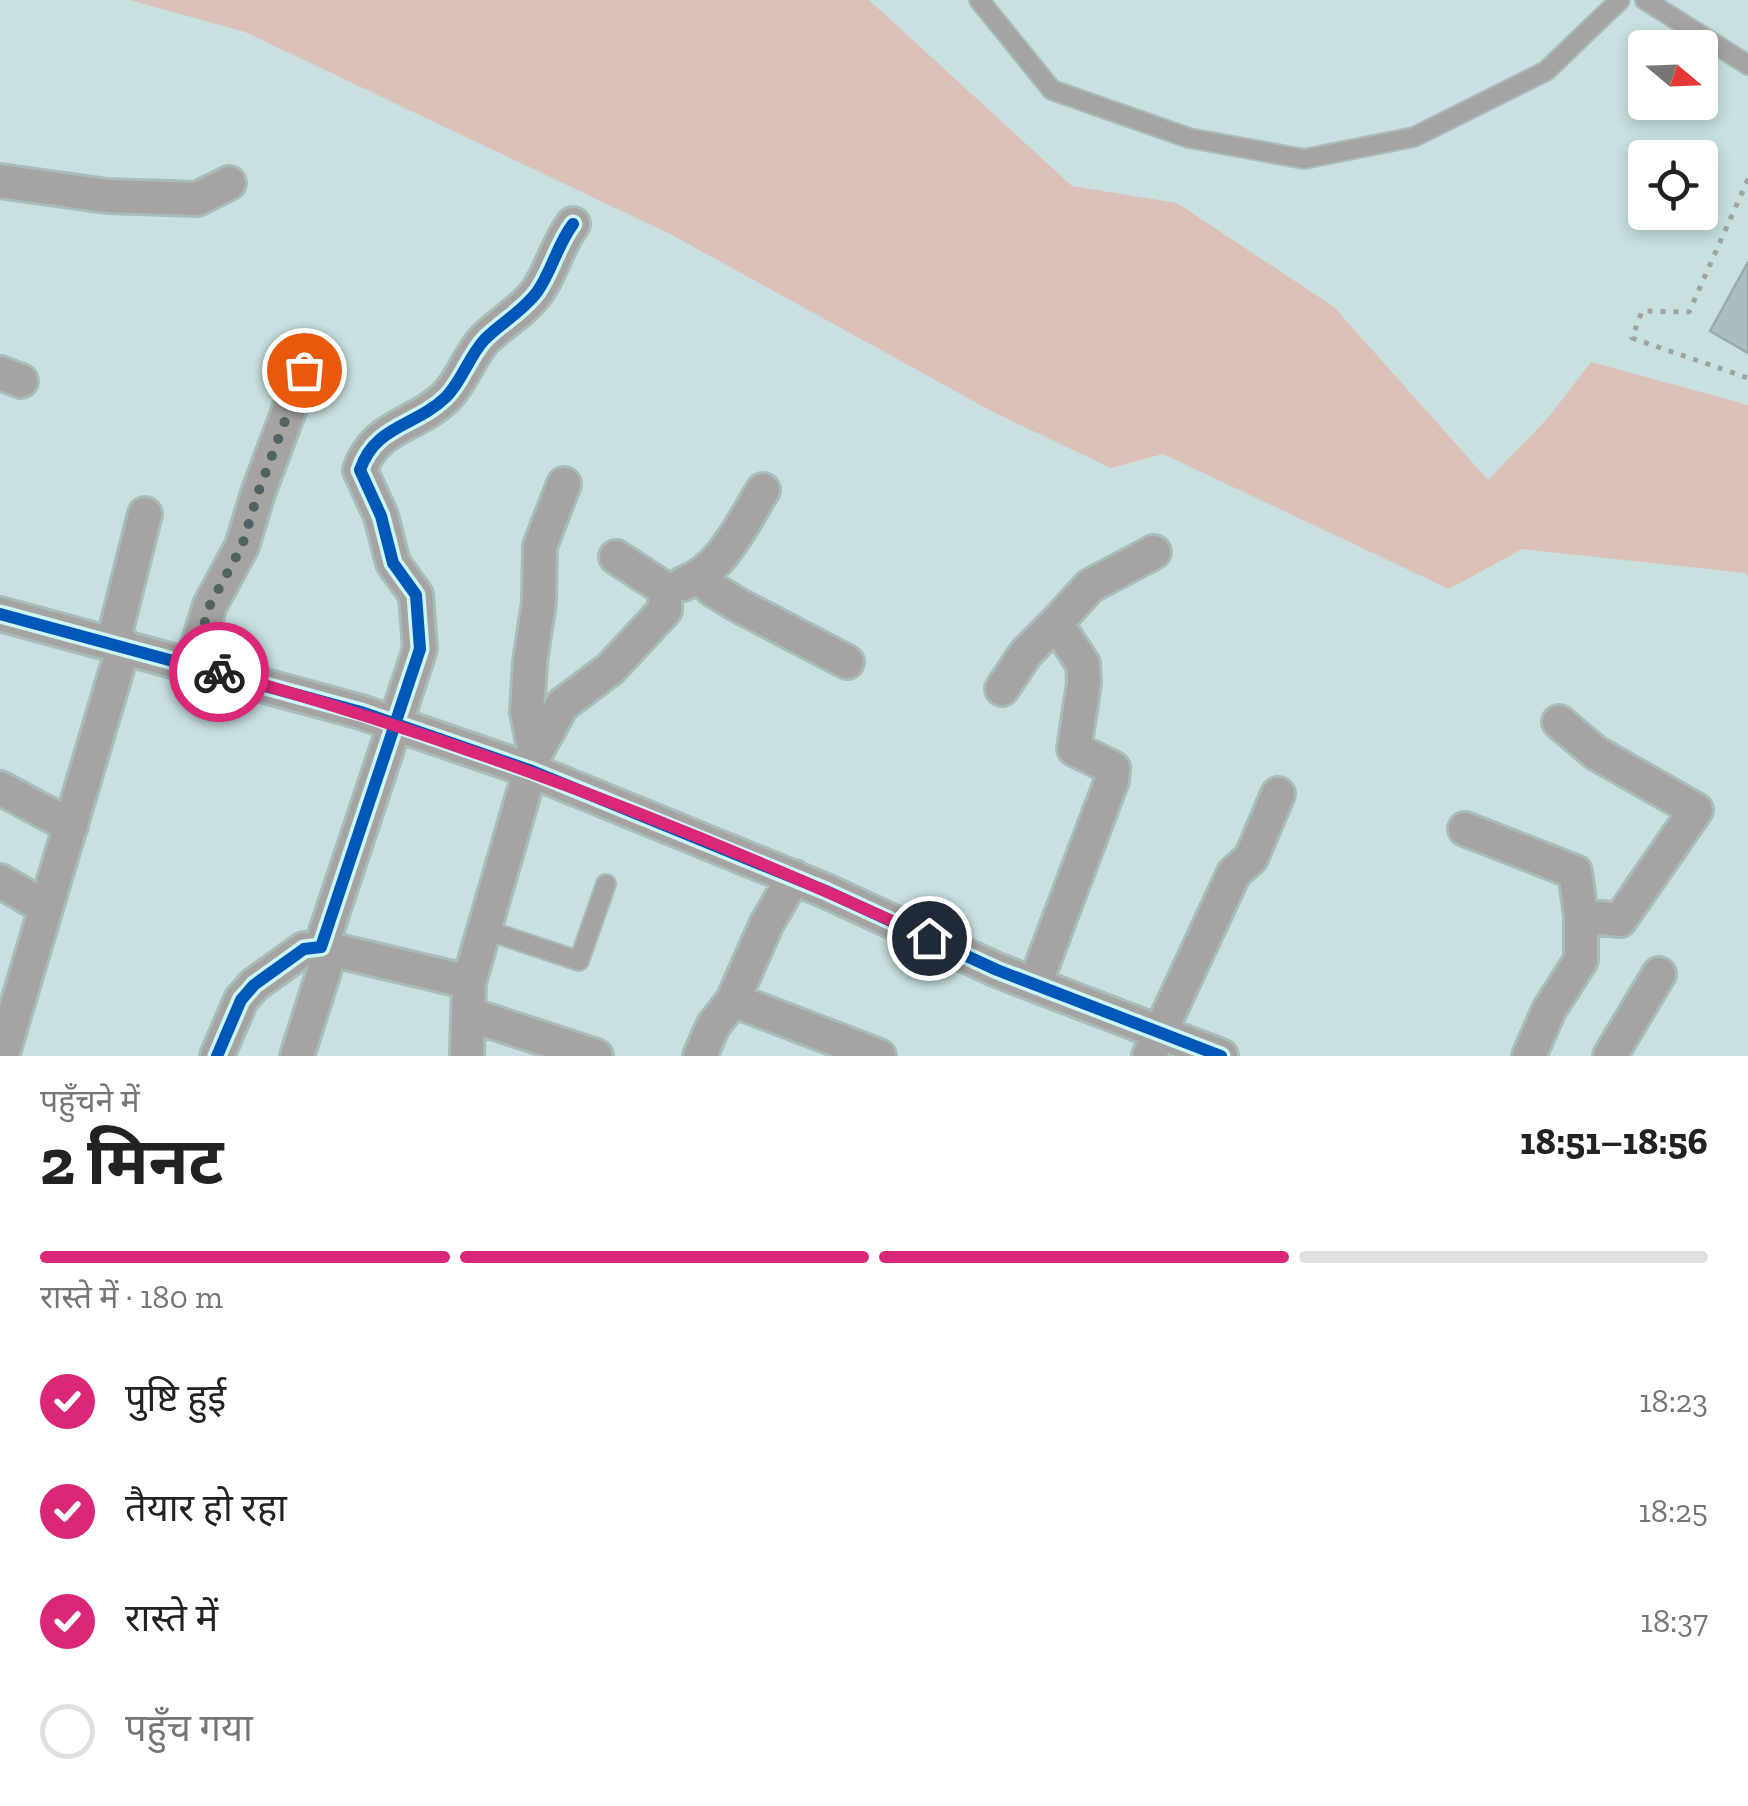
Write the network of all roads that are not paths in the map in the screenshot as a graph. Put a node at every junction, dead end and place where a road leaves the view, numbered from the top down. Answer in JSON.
{"nodes":[{"id":1,"x":980,"y":0,"type":"edge"},
{"id":2,"x":1620,"y":0,"type":"edge"},
{"id":3,"x":1645,"y":0,"type":"edge"},
{"id":4,"x":1748,"y":65,"type":"edge"},
{"id":5,"x":0,"y":181,"type":"edge"},
{"id":6,"x":229,"y":183,"type":"dead end"},
{"id":7,"x":573,"y":224,"type":"dead end"},
{"id":8,"x":304,"y":370,"type":"dead end"},
{"id":9,"x":564,"y":484,"type":"dead end"},
{"id":10,"x":763,"y":490,"type":"dead end"},
{"id":11,"x":145,"y":514,"type":"dead end"},
{"id":12,"x":1154,"y":552,"type":"dead end"},
{"id":13,"x":616,"y":556,"type":"dead end"},
{"id":14,"x":702,"y":576,"type":"junction"},
{"id":15,"x":664,"y":589,"type":"junction"},
{"id":16,"x":0,"y":614,"type":"edge"},
{"id":17,"x":1056,"y":623,"type":"junction"},
{"id":18,"x":119,"y":644,"type":"junction"},
{"id":19,"x":847,"y":662,"type":"dead end"},
{"id":20,"x":192,"y":664,"type":"junction"},
{"id":21,"x":1002,"y":689,"type":"dead end"},
{"id":22,"x":1559,"y":722,"type":"dead end"},
{"id":23,"x":396,"y":725,"type":"junction"},
{"id":24,"x":534,"y":762,"type":"junction"},
{"id":25,"x":0,"y":788,"type":"edge"},
{"id":26,"x":1278,"y":794,"type":"dead end"},
{"id":27,"x":70,"y":826,"type":"junction"},
{"id":28,"x":1465,"y":829,"type":"dead end"},
{"id":29,"x":794,"y":877,"type":"junction"},
{"id":30,"x":0,"y":880,"type":"edge"},
{"id":31,"x":606,"y":884,"type":"dead end"},
{"id":32,"x":46,"y":908,"type":"junction"},
{"id":33,"x":1581,"y":916,"type":"junction"},
{"id":34,"x":483,"y":929,"type":"junction"},
{"id":35,"x":326,"y":948,"type":"junction"},
{"id":36,"x":1659,"y":974,"type":"dead end"},
{"id":37,"x":11,"y":981,"type":"edge"},
{"id":38,"x":1035,"y":984,"type":"junction"},
{"id":39,"x":468,"y":998,"type":"junction"},
{"id":40,"x":733,"y":1000,"type":"junction"},
{"id":41,"x":1154,"y":1044,"type":"edge"},
{"id":42,"x":1617,"y":1054,"type":"edge"},
{"id":43,"x":2,"y":1056,"type":"edge"},
{"id":44,"x":217,"y":1056,"type":"edge"},
{"id":45,"x":297,"y":1056,"type":"edge"},
{"id":46,"x":467,"y":1056,"type":"edge"},
{"id":47,"x":596,"y":1056,"type":"edge"},
{"id":48,"x":700,"y":1056,"type":"edge"},
{"id":49,"x":879,"y":1056,"type":"edge"},
{"id":50,"x":1221,"y":1056,"type":"edge"},
{"id":51,"x":1529,"y":1056,"type":"edge"}],
"edges":[{"from":1,"to":2,"type":"lane"},
{"from":3,"to":4,"type":"lane"},
{"from":5,"to":6,"type":"street"},
{"from":7,"to":23,"type":"street"},
{"from":8,"to":20,"type":"street"},
{"from":9,"to":24,"type":"street"},
{"from":10,"to":14,"type":"street"},
{"from":11,"to":18,"type":"street"},
{"from":12,"to":17,"type":"street"},
{"from":13,"to":15,"type":"street"},
{"from":14,"to":15,"type":"street"},
{"from":14,"to":19,"type":"street"},
{"from":15,"to":24,"type":"street"},
{"from":16,"to":18,"type":"street"},
{"from":17,"to":21,"type":"street"},
{"from":17,"to":38,"type":"street"},
{"from":18,"to":20,"type":"street"},
{"from":18,"to":27,"type":"street"},
{"from":20,"to":23,"type":"street"},
{"from":22,"to":33,"type":"street"},
{"from":23,"to":24,"type":"street"},
{"from":23,"to":35,"type":"street"},
{"from":24,"to":29,"type":"street"},
{"from":24,"to":34,"type":"street"},
{"from":25,"to":27,"type":"street"},
{"from":26,"to":41,"type":"street"},
{"from":27,"to":32,"type":"street"},
{"from":28,"to":33,"type":"street"},
{"from":29,"to":38,"type":"street"},
{"from":29,"to":40,"type":"street"},
{"from":30,"to":32,"type":"street"},
{"from":31,"to":34,"type":"lane"},
{"from":32,"to":37,"type":"street"},
{"from":33,"to":51,"type":"street"},
{"from":34,"to":39,"type":"street"},
{"from":35,"to":39,"type":"street"},
{"from":35,"to":44,"type":"street"},
{"from":35,"to":45,"type":"street"},
{"from":36,"to":42,"type":"street"},
{"from":37,"to":43,"type":"street"},
{"from":38,"to":41,"type":"street"},
{"from":39,"to":46,"type":"street"},
{"from":39,"to":47,"type":"street"},
{"from":40,"to":48,"type":"street"},
{"from":40,"to":49,"type":"street"},
{"from":41,"to":50,"type":"street"}]}
